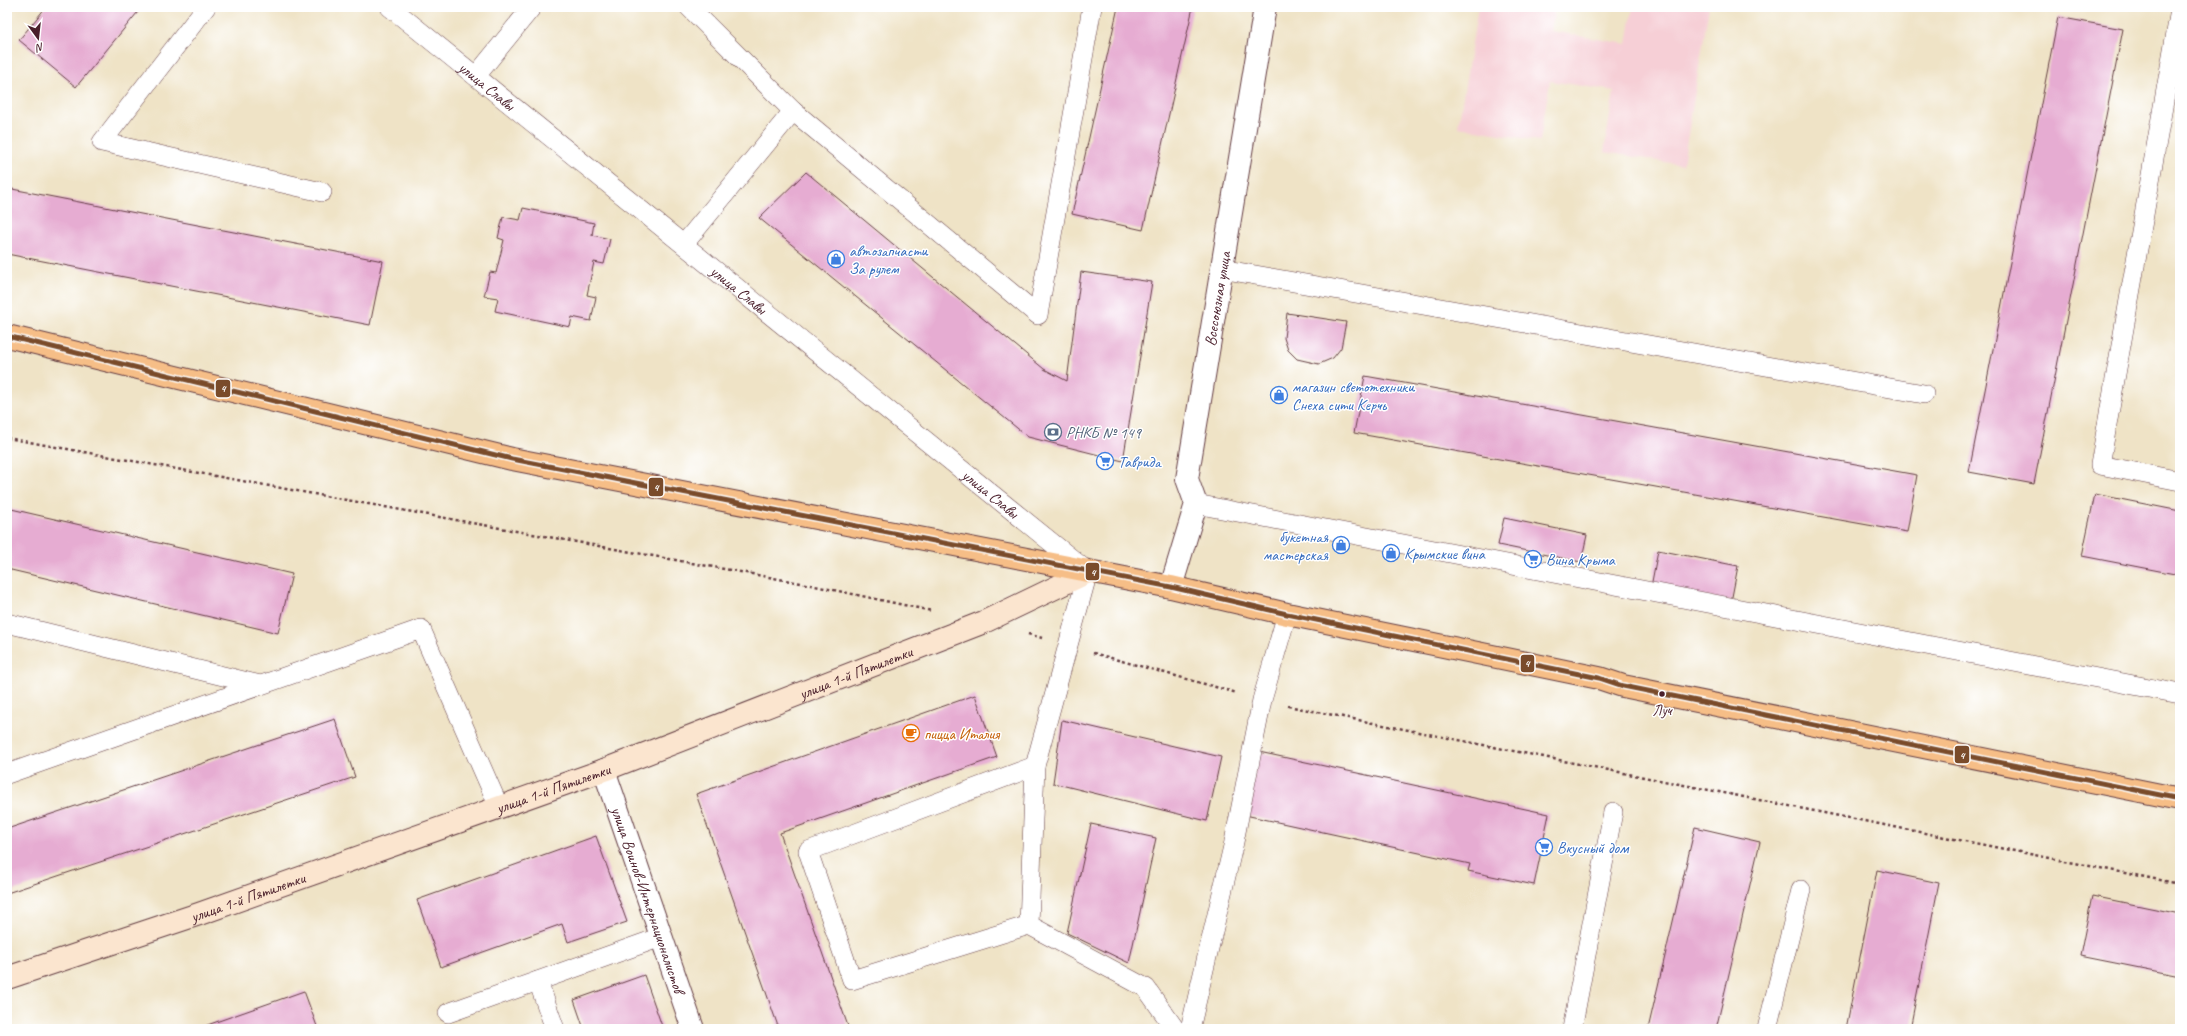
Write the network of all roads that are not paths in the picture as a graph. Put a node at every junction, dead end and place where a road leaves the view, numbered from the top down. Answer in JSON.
{"nodes":[{"id":1,"x":206,"y":7,"type":"edge"},
{"id":2,"x":390,"y":7,"type":"edge"},
{"id":3,"x":532,"y":7,"type":"edge"},
{"id":4,"x":690,"y":7,"type":"edge"},
{"id":5,"x":1092,"y":7,"type":"edge"},
{"id":6,"x":1265,"y":7,"type":"edge"},
{"id":7,"x":2180,"y":10,"type":"edge"},
{"id":8,"x":476,"y":76,"type":"junction"},
{"id":9,"x":793,"y":111,"type":"junction"},
{"id":10,"x":322,"y":192,"type":"dead end"},
{"id":11,"x":684,"y":244,"type":"junction"},
{"id":12,"x":1221,"y":269,"type":"junction"},
{"id":13,"x":7,"y":336,"type":"edge"},
{"id":14,"x":1924,"y":394,"type":"dead end"},
{"id":15,"x":2180,"y":481,"type":"edge"},
{"id":16,"x":1196,"y":504,"type":"junction"},
{"id":17,"x":1088,"y":572,"type":"junction"},
{"id":18,"x":1171,"y":587,"type":"junction"},
{"id":19,"x":1287,"y":614,"type":"junction"},
{"id":20,"x":7,"y":623,"type":"edge"},
{"id":21,"x":260,"y":685,"type":"junction"},
{"id":22,"x":2180,"y":694,"type":"edge"},
{"id":23,"x":1035,"y":766,"type":"junction"},
{"id":24,"x":604,"y":770,"type":"junction"},
{"id":25,"x":7,"y":774,"type":"edge"},
{"id":26,"x":2180,"y":799,"type":"edge"},
{"id":27,"x":499,"y":807,"type":"junction"},
{"id":28,"x":1613,"y":812,"type":"dead end"},
{"id":29,"x":1801,"y":890,"type":"dead end"},
{"id":30,"x":1028,"y":925,"type":"junction"},
{"id":31,"x":661,"y":937,"type":"junction"},
{"id":32,"x":7,"y":978,"type":"edge"},
{"id":33,"x":538,"y":981,"type":"junction"},
{"id":34,"x":448,"y":1013,"type":"dead end"},
{"id":35,"x":555,"y":1029,"type":"edge"},
{"id":36,"x":693,"y":1029,"type":"edge"},
{"id":37,"x":1175,"y":1029,"type":"edge"},
{"id":38,"x":1190,"y":1029,"type":"edge"},
{"id":39,"x":1572,"y":1029,"type":"edge"},
{"id":40,"x":1767,"y":1029,"type":"edge"}],
"edges":[{"from":1,"to":10,"type":"lane"},
{"from":2,"to":8,"type":"lane","name":"улица Славы"},
{"from":3,"to":8,"type":"lane"},
{"from":4,"to":9,"type":"lane"},
{"from":5,"to":9,"type":"lane"},
{"from":6,"to":12,"type":"street","name":"Всесоюзная улица"},
{"from":7,"to":15,"type":"lane"},
{"from":8,"to":11,"type":"lane","name":"улица Славы"},
{"from":9,"to":11,"type":"lane"},
{"from":11,"to":17,"type":"lane","name":"улица Славы"},
{"from":12,"to":14,"type":"lane"},
{"from":12,"to":16,"type":"street","name":"Всесоюзная улица"},
{"from":13,"to":17,"type":"main road"},
{"from":16,"to":18,"type":"street"},
{"from":16,"to":22,"type":"lane"},
{"from":17,"to":18,"type":"main road"},
{"from":17,"to":23,"type":"lane"},
{"from":17,"to":24,"type":"main road","name":"улица 1-й Пятилетки"},
{"from":18,"to":19,"type":"main road"},
{"from":19,"to":26,"type":"main road"},
{"from":19,"to":38,"type":"lane"},
{"from":20,"to":21,"type":"lane"},
{"from":21,"to":25,"type":"lane"},
{"from":21,"to":27,"type":"lane"},
{"from":23,"to":30,"type":"lane"},
{"from":23,"to":30,"type":"lane"},
{"from":24,"to":27,"type":"main road","name":"улица 1-й Пятилетки"},
{"from":24,"to":31,"type":"street","name":"улица Воинов-Интернационалистов"},
{"from":27,"to":32,"type":"main road","name":"улица 1-й Пятилетки"},
{"from":28,"to":39,"type":"lane"},
{"from":29,"to":40,"type":"lane"},
{"from":30,"to":37,"type":"lane"},
{"from":31,"to":33,"type":"lane"},
{"from":31,"to":36,"type":"street","name":"улица Воинов-Интернационалистов"},
{"from":33,"to":34,"type":"lane"},
{"from":33,"to":35,"type":"lane"}]}
